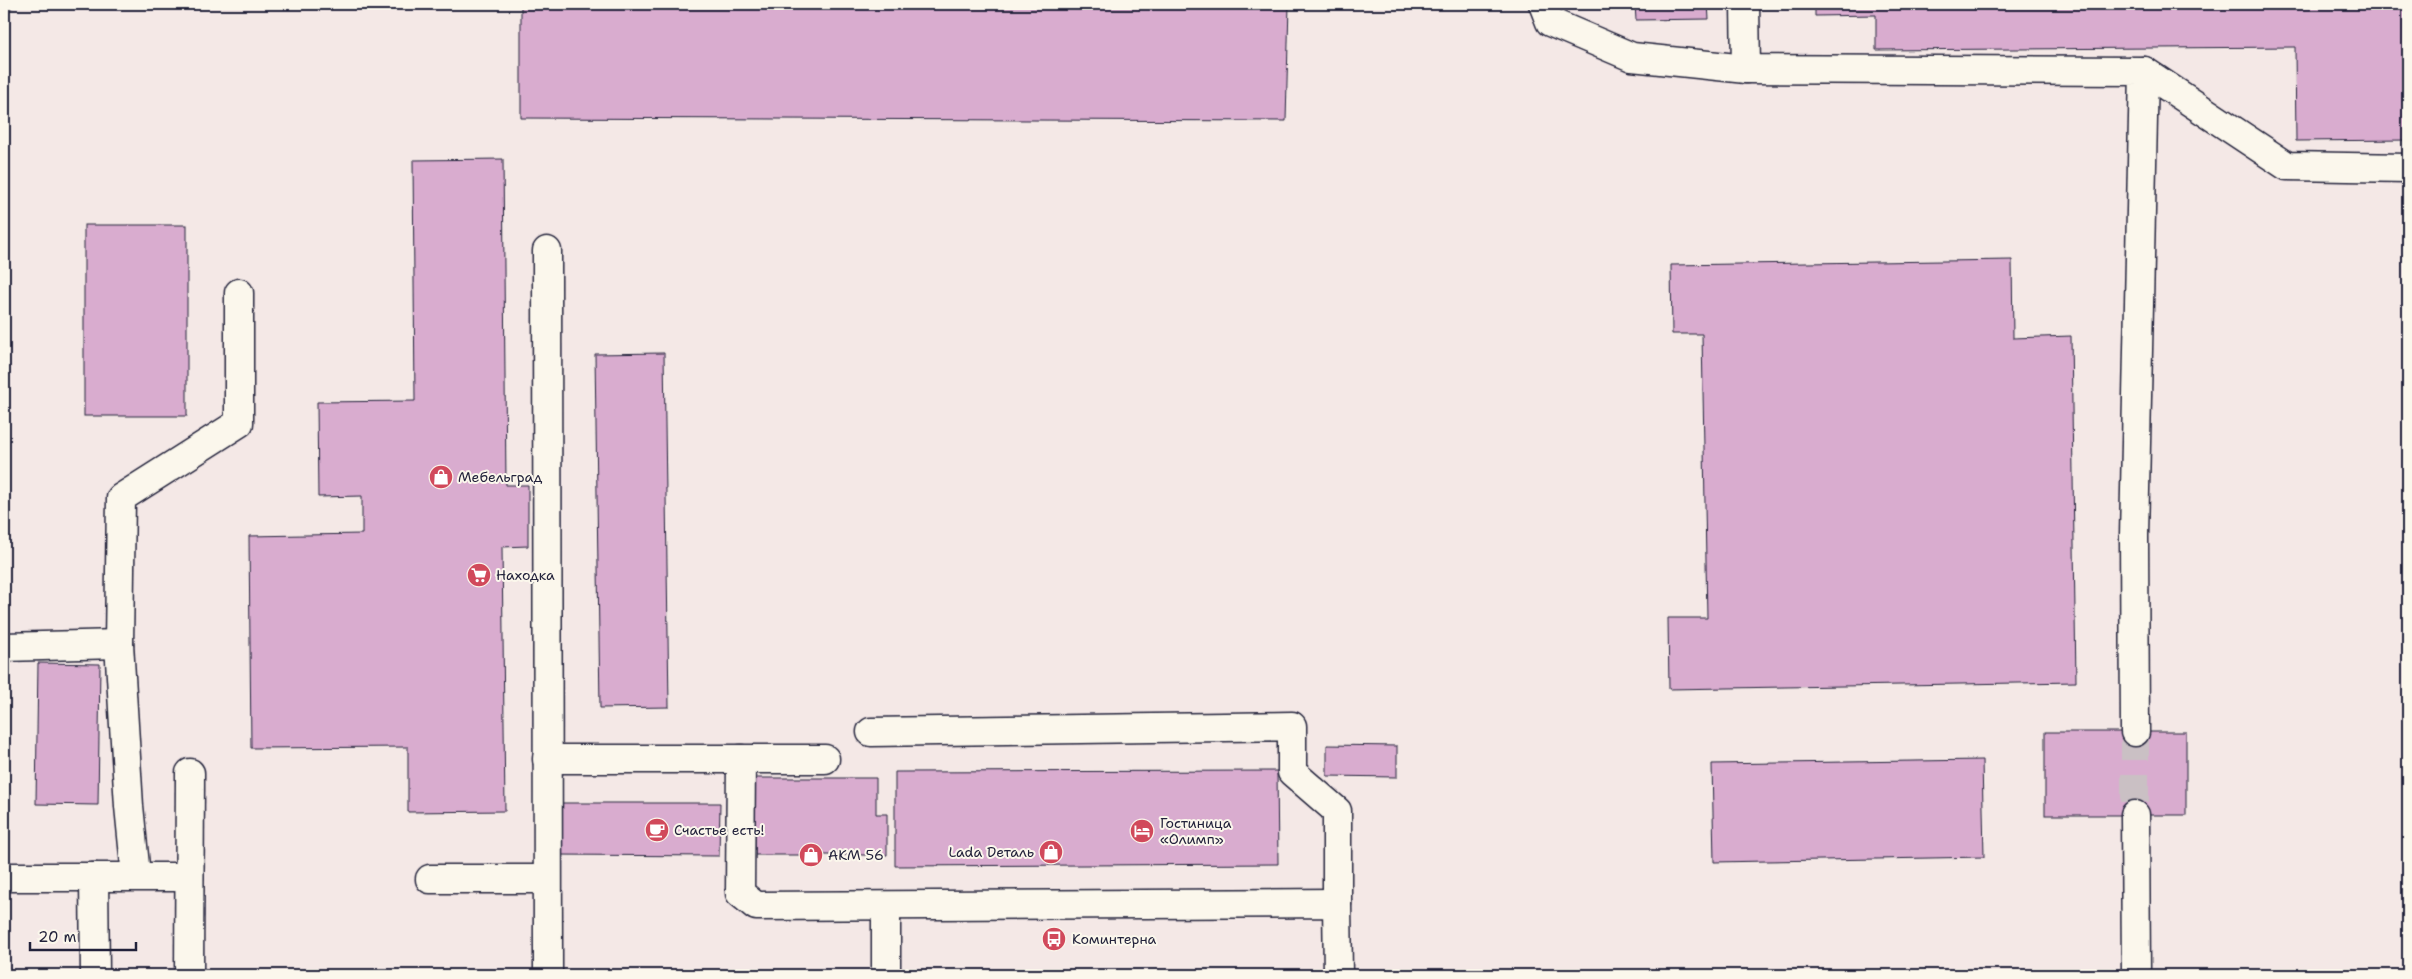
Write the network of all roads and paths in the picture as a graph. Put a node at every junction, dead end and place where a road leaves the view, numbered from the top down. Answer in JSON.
{"nodes":[{"id":1,"x":1543,"y":4,"type":"edge"},
{"id":2,"x":1745,"y":4,"type":"edge"},
{"id":3,"x":1746,"y":69,"type":"junction"},
{"id":4,"x":2144,"y":71,"type":"junction"},
{"id":5,"x":2408,"y":168,"type":"edge"},
{"id":6,"x":547,"y":251,"type":"dead end"},
{"id":7,"x":239,"y":293,"type":"dead end"},
{"id":8,"x":120,"y":644,"type":"junction"},
{"id":9,"x":4,"y":647,"type":"edge"},
{"id":10,"x":871,"y":732,"type":"dead end"},
{"id":11,"x":2135,"y":732,"type":"tunnel mouth"},
{"id":12,"x":547,"y":758,"type":"junction"},
{"id":13,"x":741,"y":758,"type":"junction"},
{"id":14,"x":825,"y":758,"type":"dead end"},
{"id":15,"x":190,"y":773,"type":"dead end"},
{"id":16,"x":2135,"y":815,"type":"tunnel mouth"},
{"id":17,"x":136,"y":876,"type":"junction"},
{"id":18,"x":4,"y":877,"type":"edge"},
{"id":19,"x":94,"y":877,"type":"junction"},
{"id":20,"x":190,"y":877,"type":"junction"},
{"id":21,"x":547,"y":878,"type":"junction"},
{"id":22,"x":430,"y":879,"type":"dead end"},
{"id":23,"x":1337,"y":903,"type":"junction"},
{"id":24,"x":886,"y":906,"type":"junction"},
{"id":25,"x":95,"y":975,"type":"edge"},
{"id":26,"x":189,"y":975,"type":"edge"},
{"id":27,"x":548,"y":975,"type":"edge"},
{"id":28,"x":886,"y":975,"type":"edge"},
{"id":29,"x":1338,"y":975,"type":"edge"},
{"id":30,"x":2136,"y":975,"type":"edge"}],
"edges":[{"from":1,"to":3,"type":"lane"},
{"from":2,"to":3,"type":"lane"},
{"from":3,"to":4,"type":"lane"},
{"from":4,"to":5,"type":"lane"},
{"from":4,"to":11,"type":"lane"},
{"from":6,"to":12,"type":"lane"},
{"from":7,"to":8,"type":"lane"},
{"from":8,"to":9,"type":"lane"},
{"from":8,"to":17,"type":"lane"},
{"from":10,"to":23,"type":"lane"},
{"from":12,"to":13,"type":"lane"},
{"from":12,"to":21,"type":"lane"},
{"from":13,"to":14,"type":"lane"},
{"from":13,"to":24,"type":"lane"},
{"from":15,"to":20,"type":"lane"},
{"from":16,"to":30,"type":"lane"},
{"from":17,"to":19,"type":"lane"},
{"from":17,"to":20,"type":"lane"},
{"from":18,"to":19,"type":"lane"},
{"from":19,"to":25,"type":"lane"},
{"from":20,"to":26,"type":"lane"},
{"from":21,"to":22,"type":"lane"},
{"from":21,"to":27,"type":"lane"},
{"from":23,"to":24,"type":"lane"},
{"from":23,"to":29,"type":"lane"},
{"from":24,"to":28,"type":"lane"}]}
